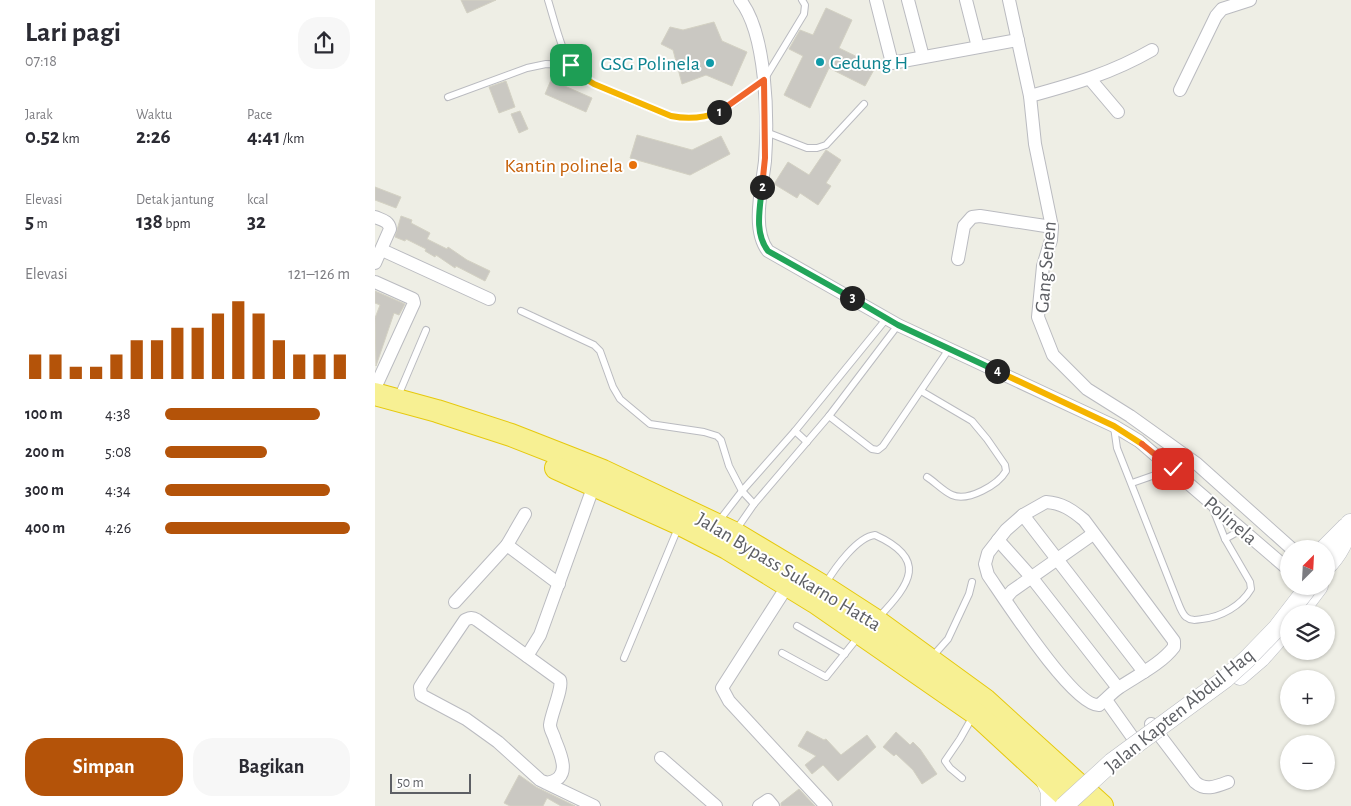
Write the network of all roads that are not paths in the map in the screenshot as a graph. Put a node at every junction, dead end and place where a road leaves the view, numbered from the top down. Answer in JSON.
{"nodes":[{"id":1,"x":548,"y":0,"type":"edge"},
{"id":2,"x":740,"y":0,"type":"edge"},
{"id":3,"x":802,"y":0,"type":"edge"},
{"id":4,"x":877,"y":0,"type":"edge"},
{"id":5,"x":908,"y":0,"type":"edge"},
{"id":6,"x":966,"y":0,"type":"edge"},
{"id":7,"x":1009,"y":0,"type":"edge"},
{"id":8,"x":1250,"y":0,"type":"edge"},
{"id":9,"x":1018,"y":40,"type":"junction"},
{"id":10,"x":978,"y":47,"type":"junction"},
{"id":11,"x":1152,"y":50,"type":"dead end"},
{"id":12,"x":923,"y":57,"type":"junction"},
{"id":13,"x":571,"y":65,"type":"junction"},
{"id":14,"x":1090,"y":79,"type":"junction"},
{"id":15,"x":764,"y":80,"type":"junction"},
{"id":16,"x":1180,"y":90,"type":"dead end"},
{"id":17,"x":1030,"y":96,"type":"junction"},
{"id":18,"x":447,"y":97,"type":"dead end"},
{"id":19,"x":864,"y":104,"type":"dead end"},
{"id":20,"x":1118,"y":112,"type":"dead end"},
{"id":21,"x":765,"y":132,"type":"junction"},
{"id":22,"x":375,"y":217,"type":"edge"},
{"id":23,"x":1052,"y":227,"type":"junction"},
{"id":24,"x":382,"y":250,"type":"junction"},
{"id":25,"x":958,"y":260,"type":"dead end"},
{"id":26,"x":375,"y":263,"type":"edge"},
{"id":27,"x":375,"y":282,"type":"edge"},
{"id":28,"x":489,"y":299,"type":"dead end"},
{"id":29,"x":521,"y":311,"type":"dead end"},
{"id":30,"x":893,"y":322,"type":"junction"},
{"id":31,"x":426,"y":330,"type":"dead end"},
{"id":32,"x":949,"y":349,"type":"junction"},
{"id":33,"x":375,"y":388,"type":"edge"},
{"id":34,"x":921,"y":391,"type":"junction"},
{"id":35,"x":386,"y":397,"type":"edge"},
{"id":36,"x":375,"y":408,"type":"edge"},
{"id":37,"x":829,"y":416,"type":"junction"},
{"id":38,"x":1114,"y":426,"type":"junction"},
{"id":39,"x":795,"y":430,"type":"junction"},
{"id":40,"x":807,"y":442,"type":"junction"},
{"id":41,"x":1173,"y":469,"type":"junction"},
{"id":42,"x":927,"y":477,"type":"dead end"},
{"id":43,"x":1132,"y":483,"type":"junction"},
{"id":44,"x":594,"y":484,"type":"junction"},
{"id":45,"x":742,"y":491,"type":"junction"},
{"id":46,"x":754,"y":504,"type":"junction"},
{"id":47,"x":1211,"y":504,"type":"junction"},
{"id":48,"x":525,"y":514,"type":"dead end"},
{"id":49,"x":1023,"y":515,"type":"junction"},
{"id":50,"x":1350,"y":522,"type":"edge"},
{"id":51,"x":680,"y":524,"type":"junction"},
{"id":52,"x":725,"y":528,"type":"junction"},
{"id":53,"x":1241,"y":530,"type":"junction"},
{"id":54,"x":1093,"y":534,"type":"junction"},
{"id":55,"x":1225,"y":539,"type":"junction"},
{"id":56,"x":998,"y":540,"type":"junction"},
{"id":57,"x":1282,"y":540,"type":"edge"},
{"id":58,"x":507,"y":545,"type":"junction"},
{"id":59,"x":1335,"y":550,"type":"edge"},
{"id":60,"x":1057,"y":559,"type":"junction"},
{"id":61,"x":1280,"y":562,"type":"edge"},
{"id":62,"x":1032,"y":578,"type":"junction"},
{"id":63,"x":972,"y":582,"type":"dead end"},
{"id":64,"x":559,"y":584,"type":"junction"},
{"id":65,"x":788,"y":585,"type":"junction"},
{"id":66,"x":819,"y":594,"type":"junction"},
{"id":67,"x":1300,"y":595,"type":"edge"},
{"id":68,"x":1302,"y":595,"type":"edge"},
{"id":69,"x":1005,"y":599,"type":"junction"},
{"id":70,"x":455,"y":602,"type":"dead end"},
{"id":71,"x":797,"y":626,"type":"dead end"},
{"id":72,"x":869,"y":627,"type":"junction"},
{"id":73,"x":1280,"y":634,"type":"edge"},
{"id":74,"x":782,"y":653,"type":"dead end"},
{"id":75,"x":1255,"y":653,"type":"junction"},
{"id":76,"x":845,"y":654,"type":"junction"},
{"id":77,"x":527,"y":656,"type":"junction"},
{"id":78,"x":624,"y":658,"type":"dead end"},
{"id":79,"x":930,"y":660,"type":"junction"},
{"id":80,"x":1144,"y":672,"type":"junction"},
{"id":81,"x":1118,"y":688,"type":"junction"},
{"id":82,"x":1106,"y":700,"type":"junction"},
{"id":83,"x":975,"y":713,"type":"junction"},
{"id":84,"x":1155,"y":730,"type":"junction"},
{"id":85,"x":1133,"y":738,"type":"junction"},
{"id":86,"x":661,"y":758,"type":"dead end"},
{"id":87,"x":1048,"y":768,"type":"junction"},
{"id":88,"x":1103,"y":772,"type":"junction"},
{"id":89,"x":962,"y":778,"type":"dead end"},
{"id":90,"x":1228,"y":782,"type":"dead end"},
{"id":91,"x":546,"y":783,"type":"junction"},
{"id":92,"x":594,"y":806,"type":"edge"},
{"id":93,"x":716,"y":806,"type":"edge"},
{"id":94,"x":759,"y":806,"type":"edge"},
{"id":95,"x":773,"y":806,"type":"edge"},
{"id":96,"x":826,"y":806,"type":"edge"},
{"id":97,"x":1050,"y":806,"type":"edge"},
{"id":98,"x":1065,"y":806,"type":"edge"},
{"id":99,"x":1076,"y":806,"type":"edge"},
{"id":100,"x":1103,"y":806,"type":"edge"}],
"edges":[{"from":1,"to":13,"type":"lane"},
{"from":2,"to":15,"type":"street","name":"Polinela"},
{"from":3,"to":15,"type":"lane"},
{"from":4,"to":12,"type":"street"},
{"from":5,"to":12,"type":"street"},
{"from":6,"to":10,"type":"street"},
{"from":7,"to":9,"type":"street","name":"Gang Senen"},
{"from":8,"to":16,"type":"street"},
{"from":9,"to":10,"type":"street"},
{"from":9,"to":17,"type":"street","name":"Gang Senen"},
{"from":10,"to":12,"type":"street"},
{"from":11,"to":14,"type":"street"},
{"from":13,"to":15,"type":"lane"},
{"from":13,"to":18,"type":"lane"},
{"from":14,"to":17,"type":"street"},
{"from":14,"to":20,"type":"street"},
{"from":15,"to":21,"type":"street","name":"Polinela"},
{"from":17,"to":23,"type":"street","name":"Gang Senen"},
{"from":19,"to":21,"type":"lane"},
{"from":21,"to":30,"type":"street","name":"Polinela"},
{"from":22,"to":24,"type":"street"},
{"from":23,"to":25,"type":"street"},
{"from":23,"to":57,"type":"street","name":"Gang Senen"},
{"from":24,"to":26,"type":"street"},
{"from":24,"to":28,"type":"street"},
{"from":27,"to":33,"type":"street"},
{"from":29,"to":45,"type":"lane"},
{"from":30,"to":32,"type":"street","name":"Polinela"},
{"from":30,"to":37,"type":"lane"},
{"from":30,"to":39,"type":"lane"},
{"from":31,"to":35,"type":"lane"},
{"from":32,"to":34,"type":"lane"},
{"from":32,"to":38,"type":"street","name":"Polinela"},
{"from":34,"to":37,"type":"lane"},
{"from":34,"to":42,"type":"lane"},
{"from":35,"to":52,"type":"highway","name":"Jalan Bypass Sukarno Hatta"},
{"from":36,"to":44,"type":"highway","name":"Jalan Bypass Sukarno Hatta"},
{"from":37,"to":40,"type":"lane"},
{"from":38,"to":41,"type":"street","name":"Polinela"},
{"from":38,"to":43,"type":"lane"},
{"from":39,"to":40,"type":"lane"},
{"from":39,"to":45,"type":"lane"},
{"from":40,"to":46,"type":"lane"},
{"from":41,"to":43,"type":"lane"},
{"from":41,"to":47,"type":"street","name":"Polinela"},
{"from":43,"to":55,"type":"lane"},
{"from":44,"to":51,"type":"highway","name":"Jalan Bypass Sukarno Hatta"},
{"from":44,"to":64,"type":"street"},
{"from":45,"to":46,"type":"lane"},
{"from":45,"to":52,"type":"lane"},
{"from":46,"to":52,"type":"lane"},
{"from":47,"to":53,"type":"street","name":"Polinela"},
{"from":47,"to":55,"type":"lane"},
{"from":48,"to":58,"type":"street"},
{"from":49,"to":54,"type":"street"},
{"from":49,"to":56,"type":"street"},
{"from":49,"to":60,"type":"street"},
{"from":50,"to":59,"type":"street"},
{"from":51,"to":65,"type":"highway","name":"Jalan Bypass Sukarno Hatta"},
{"from":51,"to":78,"type":"lane"},
{"from":52,"to":66,"type":"highway","name":"Jalan Bypass Sukarno Hatta"},
{"from":53,"to":55,"type":"lane"},
{"from":53,"to":61,"type":"street","name":"Polinela"},
{"from":54,"to":60,"type":"street"},
{"from":54,"to":80,"type":"street"},
{"from":56,"to":62,"type":"street"},
{"from":56,"to":69,"type":"street"},
{"from":58,"to":64,"type":"street"},
{"from":58,"to":70,"type":"street"},
{"from":60,"to":62,"type":"street"},
{"from":60,"to":80,"type":"street"},
{"from":62,"to":69,"type":"street"},
{"from":62,"to":81,"type":"street"},
{"from":63,"to":79,"type":"lane"},
{"from":64,"to":77,"type":"street"},
{"from":65,"to":66,"type":"highway","name":"Jalan Bypass Sukarno Hatta"},
{"from":65,"to":96,"type":"street"},
{"from":66,"to":72,"type":"highway","name":"Jalan Bypass Sukarno Hatta"},
{"from":66,"to":72,"type":"lane"},
{"from":67,"to":75,"type":"street"},
{"from":68,"to":98,"type":"street","name":"Jalan Kapten Abdul Haq","bridge":true},
{"from":69,"to":82,"type":"street"},
{"from":71,"to":76,"type":"lane"},
{"from":72,"to":76,"type":"lane"},
{"from":72,"to":79,"type":"highway","name":"Jalan Bypass Sukarno Hatta"},
{"from":72,"to":83,"type":"highway","name":"Jalan Bypass Sukarno Hatta"},
{"from":73,"to":75,"type":"street"},
{"from":74,"to":76,"type":"lane"},
{"from":75,"to":84,"type":"street"},
{"from":77,"to":91,"type":"street"},
{"from":77,"to":91,"type":"street"},
{"from":79,"to":87,"type":"highway","name":"Jalan Bypass Sukarno Hatta"},
{"from":80,"to":81,"type":"street"},
{"from":81,"to":82,"type":"street"},
{"from":82,"to":85,"type":"street"},
{"from":83,"to":87,"type":"highway","name":"Jalan Bypass Sukarno Hatta"},
{"from":83,"to":89,"type":"lane"},
{"from":84,"to":85,"type":"street"},
{"from":84,"to":88,"type":"street"},
{"from":84,"to":90,"type":"street"},
{"from":85,"to":88,"type":"street"},
{"from":86,"to":93,"type":"street"},
{"from":87,"to":88,"type":"street"},
{"from":87,"to":97,"type":"street"},
{"from":87,"to":99,"type":"highway","name":"Jalan Bypass Sukarno Hatta"},
{"from":87,"to":100,"type":"highway","name":"Jalan Bypass Sukarno Hatta"},
{"from":88,"to":100,"type":"street"},
{"from":91,"to":92,"type":"street"},
{"from":94,"to":95,"type":"street"}]}
